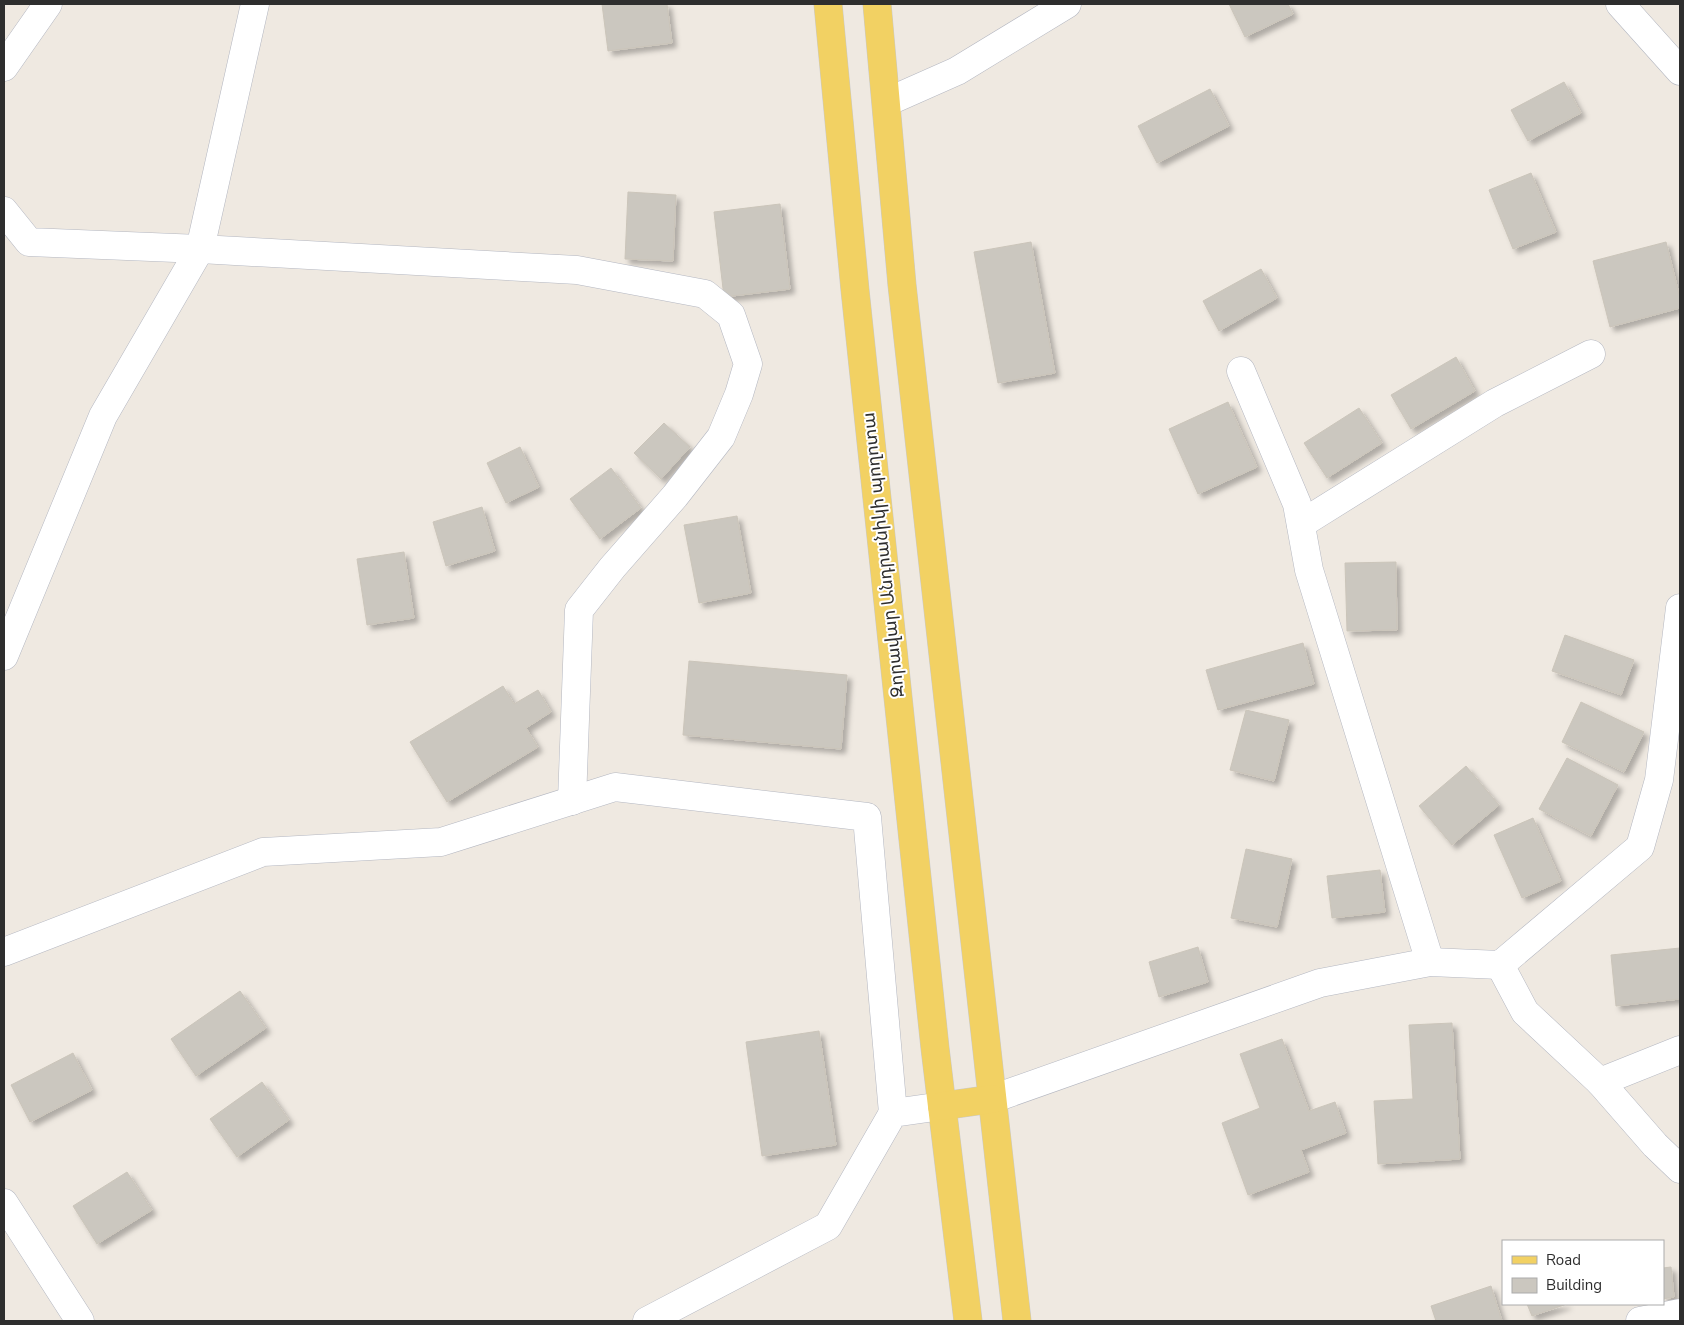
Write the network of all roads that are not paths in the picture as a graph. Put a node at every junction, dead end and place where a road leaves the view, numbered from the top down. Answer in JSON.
{"nodes":[{"id":1,"x":48,"y":4,"type":"edge"},
{"id":2,"x":255,"y":4,"type":"edge"},
{"id":3,"x":828,"y":4,"type":"edge"},
{"id":4,"x":877,"y":4,"type":"edge"},
{"id":5,"x":1068,"y":4,"type":"edge"},
{"id":6,"x":1620,"y":4,"type":"edge"},
{"id":7,"x":4,"y":67,"type":"edge"},
{"id":8,"x":1680,"y":71,"type":"edge"},
{"id":9,"x":887,"y":102,"type":"junction"},
{"id":10,"x":4,"y":211,"type":"edge"},
{"id":11,"x":200,"y":249,"type":"junction"},
{"id":12,"x":1591,"y":354,"type":"dead end"},
{"id":13,"x":1242,"y":372,"type":"dead end"},
{"id":14,"x":1301,"y":524,"type":"junction"},
{"id":15,"x":1680,"y":608,"type":"edge"},
{"id":16,"x":4,"y":656,"type":"edge"},
{"id":17,"x":572,"y":800,"type":"junction"},
{"id":18,"x":4,"y":952,"type":"edge"},
{"id":19,"x":1430,"y":962,"type":"junction"},
{"id":20,"x":1500,"y":965,"type":"junction"},
{"id":21,"x":1680,"y":1050,"type":"edge"},
{"id":22,"x":1600,"y":1082,"type":"junction"},
{"id":23,"x":992,"y":1099,"type":"junction"},
{"id":24,"x":942,"y":1106,"type":"junction"},
{"id":25,"x":893,"y":1113,"type":"junction"},
{"id":26,"x":1680,"y":1169,"type":"edge"},
{"id":27,"x":4,"y":1203,"type":"edge"},
{"id":28,"x":1680,"y":1313,"type":"edge"},
{"id":29,"x":80,"y":1321,"type":"edge"},
{"id":30,"x":647,"y":1321,"type":"edge"},
{"id":31,"x":968,"y":1321,"type":"edge"},
{"id":32,"x":1017,"y":1321,"type":"edge"},
{"id":33,"x":1640,"y":1321,"type":"edge"}],
"edges":[{"from":1,"to":7,"type":"street"},
{"from":2,"to":11,"type":"street"},
{"from":3,"to":24,"type":"main road","name":"Զորավար Անդրանիկի պողոտա"},
{"from":4,"to":9,"type":"main road"},
{"from":5,"to":9,"type":"street"},
{"from":6,"to":8,"type":"street"},
{"from":9,"to":23,"type":"main road"},
{"from":10,"to":11,"type":"street"},
{"from":11,"to":16,"type":"street"},
{"from":11,"to":17,"type":"street"},
{"from":12,"to":14,"type":"street"},
{"from":13,"to":14,"type":"street"},
{"from":14,"to":19,"type":"street"},
{"from":15,"to":20,"type":"street"},
{"from":17,"to":18,"type":"street"},
{"from":17,"to":25,"type":"street"},
{"from":19,"to":20,"type":"street"},
{"from":19,"to":23,"type":"street"},
{"from":20,"to":22,"type":"street"},
{"from":21,"to":22,"type":"street"},
{"from":22,"to":26,"type":"street"},
{"from":23,"to":24,"type":"main road"},
{"from":23,"to":32,"type":"main road"},
{"from":24,"to":25,"type":"street"},
{"from":24,"to":31,"type":"main road","name":"Զորավար Անդրանիկի պողոտա"},
{"from":25,"to":30,"type":"street"},
{"from":27,"to":29,"type":"street"},
{"from":28,"to":33,"type":"street"}]}
